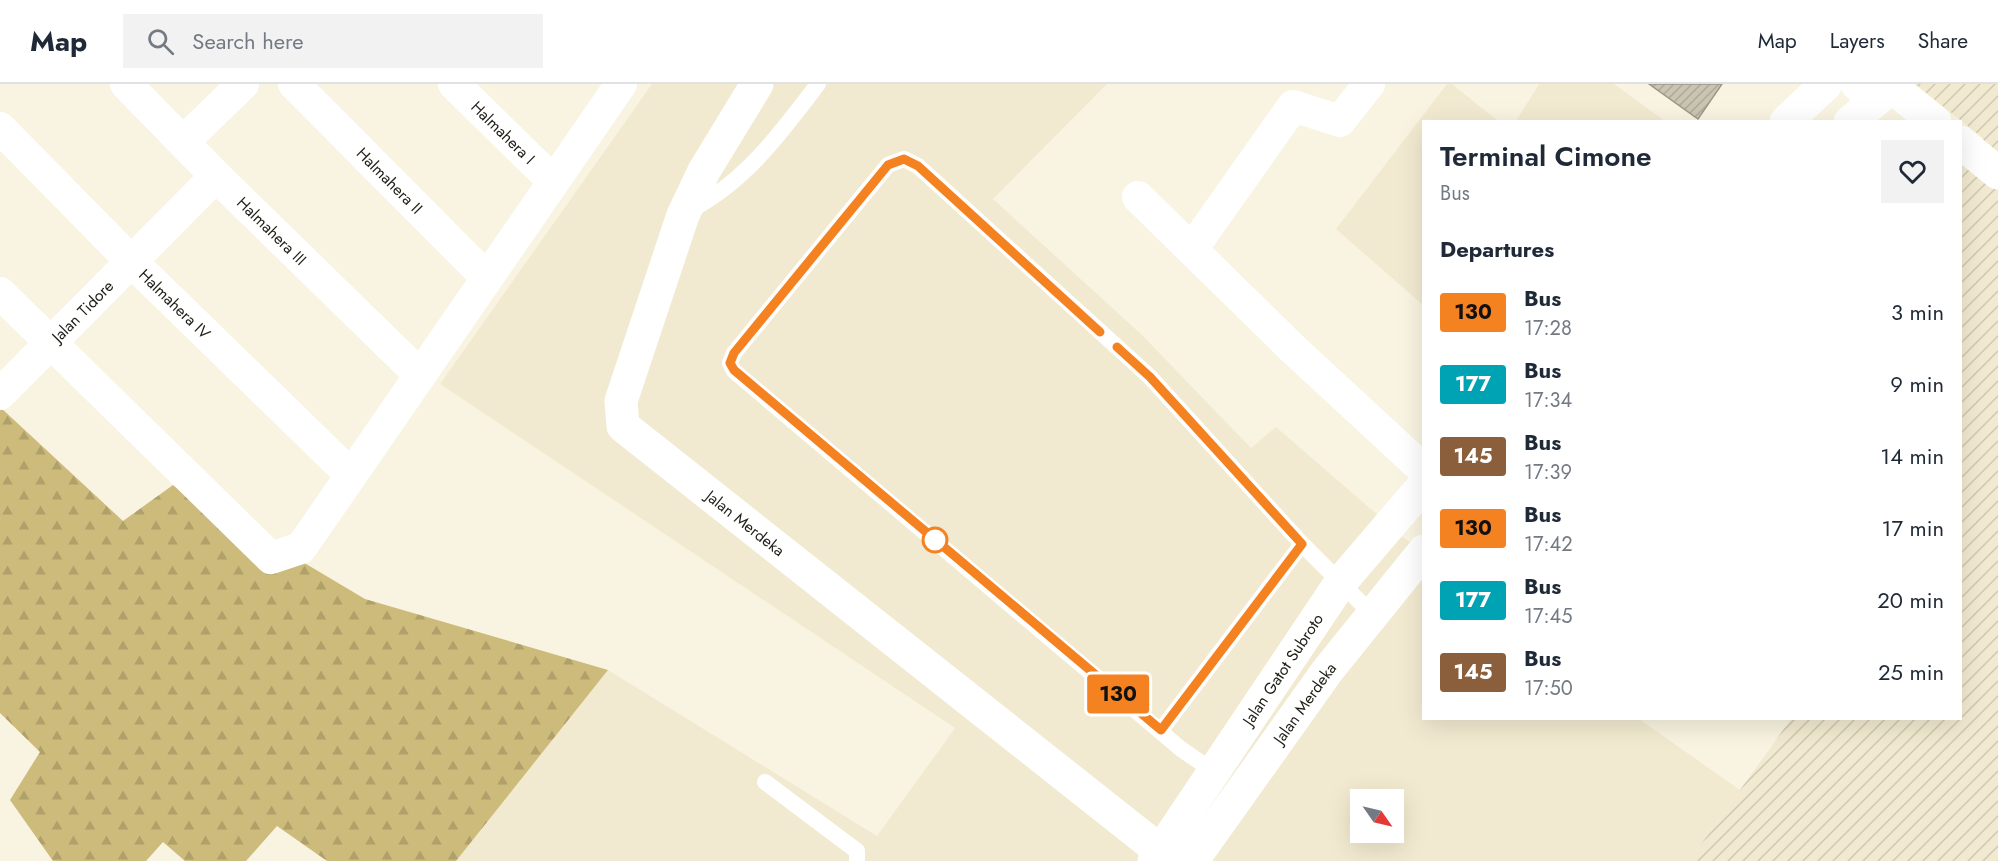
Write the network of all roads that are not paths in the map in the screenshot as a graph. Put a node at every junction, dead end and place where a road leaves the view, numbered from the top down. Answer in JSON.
{"nodes":[{"id":1,"x":126,"y":84,"type":"edge"},
{"id":2,"x":243,"y":84,"type":"edge"},
{"id":3,"x":294,"y":84,"type":"edge"},
{"id":4,"x":454,"y":84,"type":"edge"},
{"id":5,"x":621,"y":84,"type":"edge"},
{"id":6,"x":757,"y":84,"type":"edge"},
{"id":7,"x":818,"y":84,"type":"edge"},
{"id":8,"x":1369,"y":84,"type":"edge"},
{"id":9,"x":1826,"y":84,"type":"edge"},
{"id":10,"x":1881,"y":88,"type":"edge"},
{"id":11,"x":1788,"y":120,"type":"edge"},
{"id":12,"x":1852,"y":120,"type":"edge"},
{"id":13,"x":1932,"y":120,"type":"edge"},
{"id":14,"x":0,"y":128,"type":"edge"},
{"id":15,"x":184,"y":141,"type":"junction"},
{"id":16,"x":1962,"y":144,"type":"edge"},
{"id":17,"x":1998,"y":172,"type":"edge"},
{"id":18,"x":216,"y":176,"type":"junction"},
{"id":19,"x":552,"y":181,"type":"junction"},
{"id":20,"x":1138,"y":197,"type":"dead end"},
{"id":21,"x":682,"y":215,"type":"junction"},
{"id":22,"x":1192,"y":249,"type":"junction"},
{"id":23,"x":131,"y":261,"type":"junction"},
{"id":24,"x":486,"y":277,"type":"junction"},
{"id":25,"x":0,"y":293,"type":"edge"},
{"id":26,"x":50,"y":342,"type":"junction"},
{"id":27,"x":420,"y":375,"type":"junction"},
{"id":28,"x":0,"y":394,"type":"edge"},
{"id":29,"x":1422,"y":468,"type":"edge"},
{"id":30,"x":351,"y":475,"type":"junction"},
{"id":31,"x":1422,"y":487,"type":"edge"},
{"id":32,"x":1302,"y":544,"type":"junction"},
{"id":33,"x":1422,"y":554,"type":"edge"},
{"id":34,"x":1341,"y":582,"type":"junction"},
{"id":35,"x":1373,"y":615,"type":"junction"},
{"id":36,"x":1161,"y":730,"type":"junction"},
{"id":37,"x":1213,"y":771,"type":"junction"},
{"id":38,"x":765,"y":782,"type":"dead end"},
{"id":39,"x":1162,"y":858,"type":"edge"},
{"id":40,"x":857,"y":861,"type":"edge"},
{"id":41,"x":1192,"y":861,"type":"edge"}],
"edges":[{"from":1,"to":15,"type":"street","name":"Halmahera III"},
{"from":2,"to":15,"type":"street"},
{"from":3,"to":24,"type":"street","name":"Halmahera II"},
{"from":4,"to":19,"type":"street","name":"Halmahera I"},
{"from":5,"to":19,"type":"street"},
{"from":6,"to":21,"type":"main road","name":"Jalan Merdeka"},
{"from":7,"to":21,"type":"lane"},
{"from":8,"to":22,"type":"street"},
{"from":9,"to":11,"type":"main road"},
{"from":10,"to":12,"type":"main road"},
{"from":10,"to":13,"type":"main road"},
{"from":14,"to":23,"type":"street","name":"Halmahera IV"},
{"from":15,"to":18,"type":"street","name":"Halmahera III"},
{"from":16,"to":17,"type":"main road"},
{"from":18,"to":23,"type":"street","name":"Jalan Tidore"},
{"from":18,"to":27,"type":"street","name":"Halmahera III"},
{"from":19,"to":24,"type":"street"},
{"from":20,"to":22,"type":"street"},
{"from":21,"to":39,"type":"main road","name":"Jalan Merdeka"},
{"from":22,"to":29,"type":"street"},
{"from":23,"to":26,"type":"street","name":"Jalan Tidore"},
{"from":23,"to":30,"type":"street","name":"Halmahera IV"},
{"from":24,"to":27,"type":"street"},
{"from":25,"to":26,"type":"street"},
{"from":26,"to":28,"type":"street","name":"Jalan Tidore"},
{"from":26,"to":30,"type":"street"},
{"from":27,"to":30,"type":"street"},
{"from":31,"to":34,"type":"main road","name":"Jalan Gatot Subroto"},
{"from":32,"to":34,"type":"lane"},
{"from":32,"to":36,"type":"lane"},
{"from":32,"to":36,"type":"lane"},
{"from":33,"to":35,"type":"main road","name":"Jalan Merdeka"},
{"from":34,"to":35,"type":"lane"},
{"from":34,"to":37,"type":"main road","name":"Jalan Gatot Subroto"},
{"from":35,"to":41,"type":"main road","name":"Jalan Merdeka"},
{"from":36,"to":37,"type":"lane"},
{"from":37,"to":39,"type":"main road","name":"Jalan Gatot Subroto"},
{"from":38,"to":40,"type":"lane"}]}
